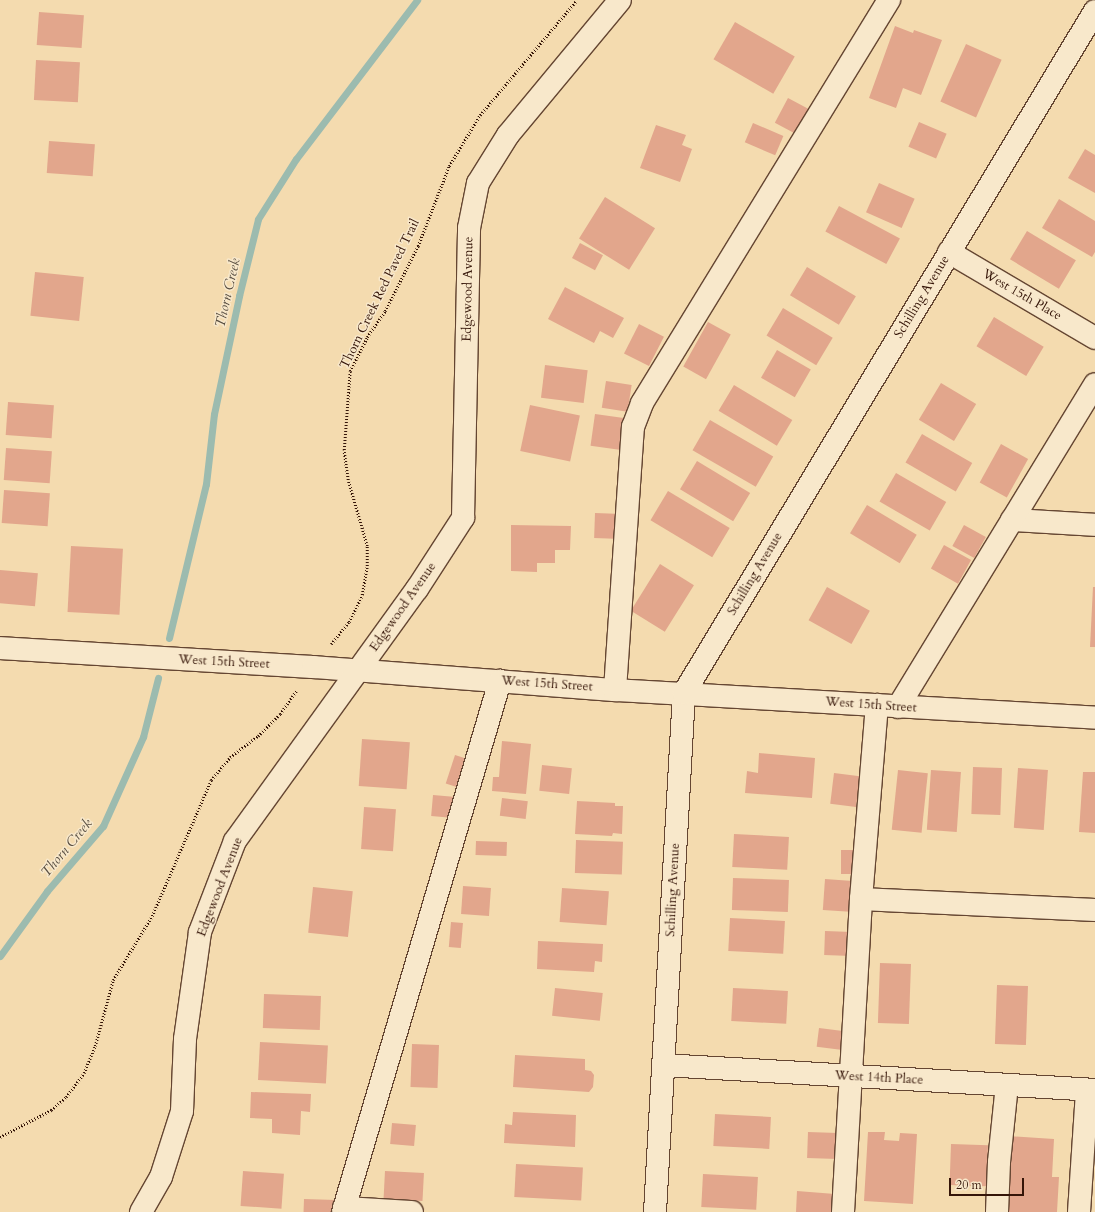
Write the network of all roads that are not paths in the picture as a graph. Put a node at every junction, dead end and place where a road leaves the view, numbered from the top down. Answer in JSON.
{"nodes":[{"id":1,"x":620,"y":0,"type":"edge"},
{"id":2,"x":889,"y":0,"type":"edge"},
{"id":3,"x":1095,"y":10,"type":"edge"},
{"id":4,"x":949,"y":252,"type":"junction"},
{"id":5,"x":1095,"y":338,"type":"edge"},
{"id":6,"x":1095,"y":384,"type":"edge"},
{"id":7,"x":1012,"y":520,"type":"junction"},
{"id":8,"x":1095,"y":525,"type":"edge"},
{"id":9,"x":0,"y":648,"type":"edge"},
{"id":10,"x":358,"y":671,"type":"junction"},
{"id":11,"x":500,"y":681,"type":"junction"},
{"id":12,"x":615,"y":690,"type":"junction"},
{"id":13,"x":684,"y":693,"type":"junction"},
{"id":14,"x":887,"y":706,"type":"junction"},
{"id":15,"x":1095,"y":718,"type":"edge"},
{"id":16,"x":861,"y":899,"type":"junction"},
{"id":17,"x":1095,"y":910,"type":"edge"},
{"id":18,"x":663,"y":1065,"type":"junction"},
{"id":19,"x":851,"y":1076,"type":"junction"},
{"id":20,"x":1007,"y":1085,"type":"junction"},
{"id":21,"x":1091,"y":1090,"type":"edge"},
{"id":22,"x":343,"y":1210,"type":"edge"},
{"id":23,"x":141,"y":1212,"type":"edge"},
{"id":24,"x":412,"y":1212,"type":"edge"},
{"id":25,"x":655,"y":1212,"type":"edge"},
{"id":26,"x":843,"y":1212,"type":"edge"},
{"id":27,"x":997,"y":1212,"type":"edge"},
{"id":28,"x":1079,"y":1212,"type":"edge"}],
"edges":[{"from":1,"to":10,"type":"street","name":"Edgewood Avenue"},
{"from":2,"to":12,"type":"street"},
{"from":3,"to":4,"type":"street","name":"Schilling Avenue"},
{"from":4,"to":5,"type":"street","name":"West 15th Place"},
{"from":4,"to":13,"type":"street","name":"Schilling Avenue"},
{"from":6,"to":7,"type":"street"},
{"from":7,"to":8,"type":"street"},
{"from":7,"to":14,"type":"street"},
{"from":9,"to":10,"type":"street","name":"West 15th Street"},
{"from":10,"to":11,"type":"street","name":"West 15th Street"},
{"from":10,"to":23,"type":"street","name":"Edgewood Avenue"},
{"from":11,"to":12,"type":"street","name":"West 15th Street"},
{"from":11,"to":22,"type":"street"},
{"from":12,"to":13,"type":"street","name":"West 15th Street"},
{"from":13,"to":14,"type":"street","name":"West 15th Street"},
{"from":13,"to":18,"type":"street","name":"Schilling Avenue"},
{"from":14,"to":15,"type":"street","name":"West 15th Street"},
{"from":14,"to":16,"type":"street"},
{"from":16,"to":17,"type":"street"},
{"from":16,"to":19,"type":"street"},
{"from":18,"to":19,"type":"street","name":"West 14th Place"},
{"from":18,"to":25,"type":"street","name":"Schilling Avenue"},
{"from":19,"to":20,"type":"street","name":"West 14th Place"},
{"from":19,"to":26,"type":"street"},
{"from":20,"to":21,"type":"street","name":"West 14th Place"},
{"from":20,"to":27,"type":"street"},
{"from":21,"to":28,"type":"street"},
{"from":22,"to":24,"type":"street"}]}
